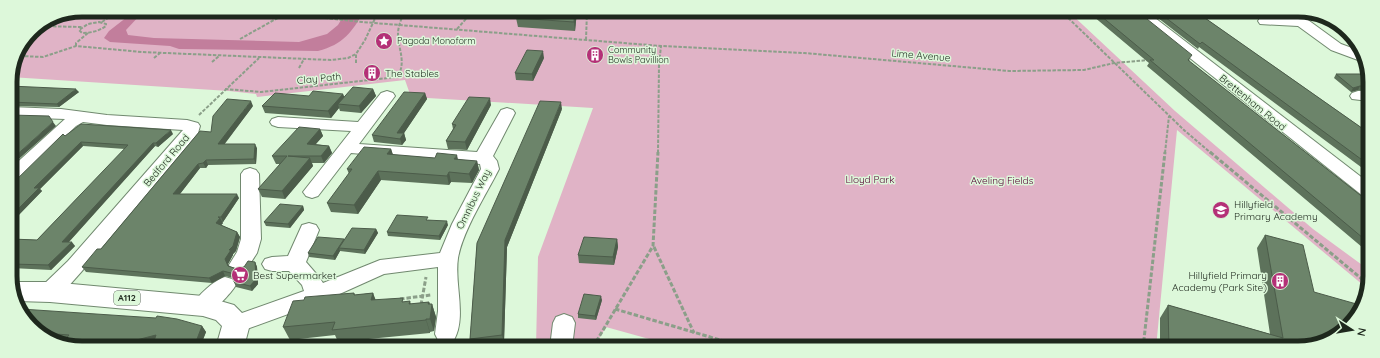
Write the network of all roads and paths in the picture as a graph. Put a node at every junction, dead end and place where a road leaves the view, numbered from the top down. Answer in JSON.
{"nodes":[{"id":1,"x":109,"y":17,"type":"edge"},
{"id":2,"x":280,"y":17,"type":"edge"},
{"id":3,"x":314,"y":17,"type":"edge"},
{"id":4,"x":376,"y":17,"type":"edge"},
{"id":5,"x":403,"y":17,"type":"edge"},
{"id":6,"x":468,"y":17,"type":"edge"},
{"id":7,"x":587,"y":17,"type":"edge"},
{"id":8,"x":1067,"y":17,"type":"edge"},
{"id":9,"x":1145,"y":17,"type":"edge"},
{"id":10,"x":1265,"y":21,"type":"dead end"},
{"id":11,"x":102,"y":22,"type":"junction"},
{"id":12,"x":373,"y":23,"type":"junction"},
{"id":13,"x":400,"y":25,"type":"junction"},
{"id":14,"x":49,"y":26,"type":"edge"},
{"id":15,"x":83,"y":27,"type":"junction"},
{"id":16,"x":457,"y":29,"type":"junction"},
{"id":17,"x":88,"y":33,"type":"junction"},
{"id":18,"x":240,"y":39,"type":"dead end"},
{"id":19,"x":586,"y":40,"type":"junction"},
{"id":20,"x":76,"y":46,"type":"junction"},
{"id":21,"x":661,"y":46,"type":"junction"},
{"id":22,"x":160,"y":53,"type":"junction"},
{"id":23,"x":356,"y":54,"type":"junction"},
{"id":24,"x":220,"y":55,"type":"junction"},
{"id":25,"x":1357,"y":55,"type":"edge"},
{"id":26,"x":22,"y":56,"type":"edge"},
{"id":27,"x":259,"y":57,"type":"junction"},
{"id":28,"x":154,"y":58,"type":"dead end"},
{"id":29,"x":304,"y":59,"type":"junction"},
{"id":30,"x":1150,"y":60,"type":"edge"},
{"id":31,"x":212,"y":62,"type":"dead end"},
{"id":32,"x":356,"y":63,"type":"dead end"},
{"id":33,"x":1114,"y":63,"type":"junction"},
{"id":34,"x":299,"y":68,"type":"dead end"},
{"id":35,"x":225,"y":89,"type":"junction"},
{"id":36,"x":387,"y":96,"type":"dead end"},
{"id":37,"x":17,"y":112,"type":"edge"},
{"id":38,"x":507,"y":113,"type":"dead end"},
{"id":39,"x":1170,"y":116,"type":"junction"},
{"id":40,"x":80,"y":117,"type":"junction"},
{"id":41,"x":278,"y":122,"type":"dead end"},
{"id":42,"x":187,"y":125,"type":"junction"},
{"id":43,"x":363,"y":127,"type":"junction"},
{"id":44,"x":347,"y":148,"type":"junction"},
{"id":45,"x":483,"y":158,"type":"junction"},
{"id":46,"x":17,"y":172,"type":"edge"},
{"id":47,"x":250,"y":174,"type":"dead end"},
{"id":48,"x":1363,"y":187,"type":"edge"},
{"id":49,"x":312,"y":192,"type":"dead end"},
{"id":50,"x":309,"y":230,"type":"dead end"},
{"id":51,"x":654,"y":246,"type":"junction"},
{"id":52,"x":448,"y":259,"type":"junction"},
{"id":53,"x":272,"y":264,"type":"dead end"},
{"id":54,"x":295,"y":264,"type":"junction"},
{"id":55,"x":239,"y":265,"type":"dead end"},
{"id":56,"x":1363,"y":280,"type":"edge"},
{"id":57,"x":225,"y":285,"type":"dead end"},
{"id":58,"x":19,"y":291,"type":"edge"},
{"id":59,"x":50,"y":292,"type":"junction"},
{"id":60,"x":449,"y":294,"type":"junction"},
{"id":61,"x":316,"y":295,"type":"junction"},
{"id":62,"x":392,"y":299,"type":"edge"},
{"id":63,"x":203,"y":306,"type":"junction"},
{"id":64,"x":615,"y":309,"type":"junction"},
{"id":65,"x":564,"y":323,"type":"dead end"},
{"id":66,"x":694,"y":333,"type":"junction"},
{"id":67,"x":446,"y":334,"type":"dead end"},
{"id":68,"x":233,"y":335,"type":"edge"},
{"id":69,"x":562,"y":341,"type":"edge"},
{"id":70,"x":596,"y":341,"type":"edge"},
{"id":71,"x":723,"y":341,"type":"edge"},
{"id":72,"x":1144,"y":341,"type":"edge"}],
"edges":[{"from":1,"to":11,"type":"path"},
{"from":2,"to":18,"type":"path"},
{"from":3,"to":12,"type":"path","name":"Lime Avenue"},
{"from":4,"to":12,"type":"path"},
{"from":5,"to":13,"type":"path","name":"Clay Path"},
{"from":6,"to":16,"type":"path"},
{"from":7,"to":19,"type":"path"},
{"from":8,"to":33,"type":"path"},
{"from":9,"to":48,"type":"street","name":"Brettenham Road"},
{"from":10,"to":25,"type":"street"},
{"from":11,"to":15,"type":"path"},
{"from":11,"to":17,"type":"path"},
{"from":12,"to":13,"type":"path","name":"Lime Avenue"},
{"from":12,"to":23,"type":"path"},
{"from":13,"to":16,"type":"path","name":"Lime Avenue"},
{"from":13,"to":35,"type":"path","name":"Clay Path"},
{"from":14,"to":15,"type":"path"},
{"from":15,"to":17,"type":"path"},
{"from":16,"to":19,"type":"path","name":"Lime Avenue"},
{"from":17,"to":20,"type":"path"},
{"from":19,"to":21,"type":"path","name":"Lime Avenue"},
{"from":20,"to":22,"type":"path"},
{"from":20,"to":26,"type":"path"},
{"from":21,"to":33,"type":"path","name":"Lime Avenue"},
{"from":21,"to":51,"type":"path"},
{"from":22,"to":24,"type":"path"},
{"from":22,"to":28,"type":"path"},
{"from":23,"to":29,"type":"path"},
{"from":23,"to":32,"type":"path"},
{"from":24,"to":27,"type":"path"},
{"from":24,"to":31,"type":"path"},
{"from":27,"to":29,"type":"path"},
{"from":27,"to":35,"type":"path"},
{"from":29,"to":34,"type":"path"},
{"from":30,"to":33,"type":"path","name":"Lime Avenue"},
{"from":33,"to":39,"type":"path"},
{"from":35,"to":42,"type":"path"},
{"from":36,"to":43,"type":"street"},
{"from":37,"to":40,"type":"street","name":"Bedford Road"},
{"from":38,"to":45,"type":"street"},
{"from":39,"to":56,"type":"path"},
{"from":39,"to":72,"type":"path"},
{"from":40,"to":42,"type":"street","name":"Bedford Road"},
{"from":40,"to":46,"type":"street"},
{"from":41,"to":43,"type":"street"},
{"from":42,"to":59,"type":"street","name":"Bedford Road"},
{"from":43,"to":44,"type":"street"},
{"from":44,"to":45,"type":"street","name":"Omnibus Way"},
{"from":44,"to":49,"type":"street"},
{"from":45,"to":52,"type":"street","name":"Omnibus Way"},
{"from":47,"to":55,"type":"street"},
{"from":50,"to":54,"type":"street"},
{"from":51,"to":64,"type":"path"},
{"from":51,"to":66,"type":"path"},
{"from":52,"to":60,"type":"street","name":"Omnibus Way"},
{"from":52,"to":61,"type":"street"},
{"from":53,"to":54,"type":"street"},
{"from":54,"to":61,"type":"street"},
{"from":57,"to":63,"type":"street"},
{"from":58,"to":59,"type":"main road","number":"A112"},
{"from":59,"to":63,"type":"main road","number":"A112"},
{"from":60,"to":62,"type":"path"},
{"from":60,"to":67,"type":"street","name":"Omnibus Way"},
{"from":61,"to":68,"type":"street"},
{"from":63,"to":68,"type":"main road","number":"A112"},
{"from":64,"to":66,"type":"path"},
{"from":64,"to":70,"type":"path"},
{"from":65,"to":69,"type":"street"},
{"from":66,"to":71,"type":"path"}]}
